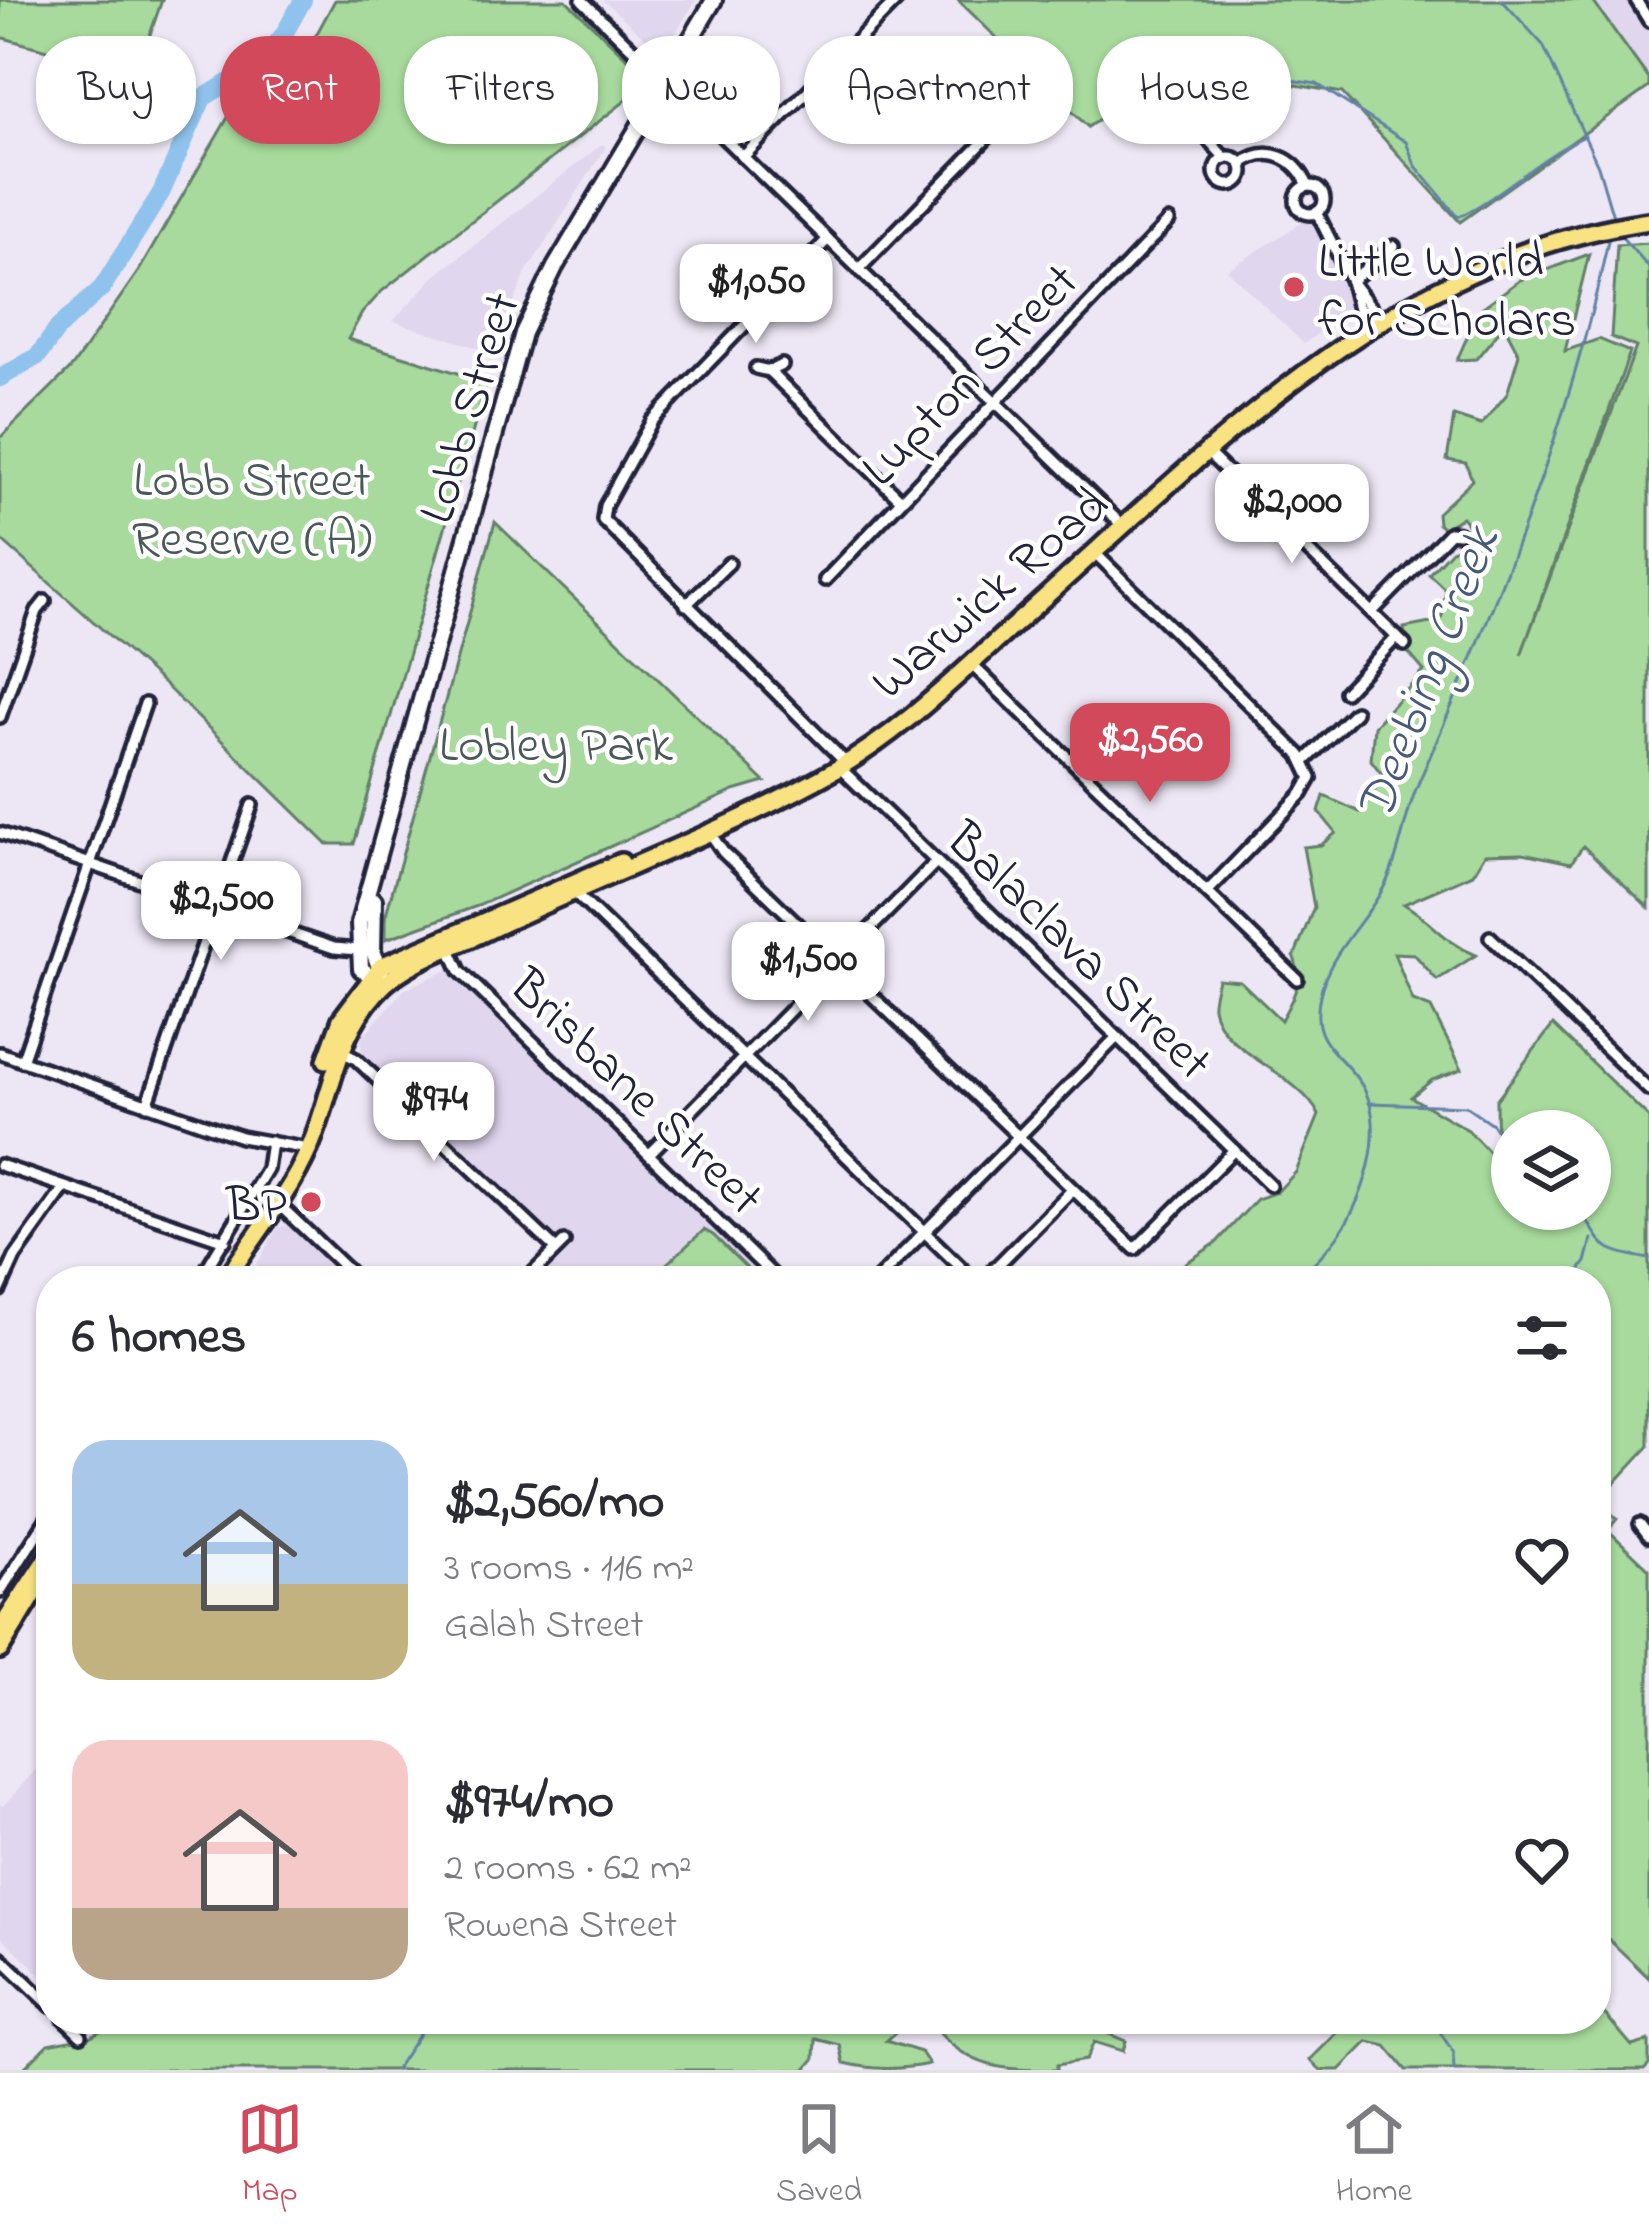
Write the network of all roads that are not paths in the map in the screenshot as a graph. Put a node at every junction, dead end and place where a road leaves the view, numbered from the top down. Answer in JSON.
{"nodes":[{"id":1,"x":582,"y":0,"type":"edge"},
{"id":2,"x":714,"y":0,"type":"edge"},
{"id":3,"x":896,"y":0,"type":"edge"},
{"id":4,"x":1636,"y":0,"type":"edge"},
{"id":5,"x":1649,"y":21,"type":"edge"},
{"id":6,"x":694,"y":36,"type":"edge"},
{"id":7,"x":622,"y":39,"type":"edge"},
{"id":8,"x":630,"y":144,"type":"edge"},
{"id":9,"x":730,"y":144,"type":"edge"},
{"id":10,"x":982,"y":144,"type":"edge"},
{"id":11,"x":1212,"y":144,"type":"edge"},
{"id":12,"x":743,"y":157,"type":"junction"},
{"id":13,"x":1225,"y":158,"type":"junction"},
{"id":14,"x":1241,"y":164,"type":"junction"},
{"id":15,"x":1308,"y":186,"type":"junction"},
{"id":16,"x":1316,"y":213,"type":"junction"},
{"id":17,"x":1169,"y":220,"type":"dead end"},
{"id":18,"x":1645,"y":222,"type":"edge"},
{"id":19,"x":828,"y":239,"type":"junction"},
{"id":20,"x":1394,"y":246,"type":"dead end"},
{"id":21,"x":860,"y":269,"type":"junction"},
{"id":22,"x":1352,"y":281,"type":"junction"},
{"id":23,"x":1375,"y":322,"type":"junction"},
{"id":24,"x":782,"y":365,"type":"dead end"},
{"id":25,"x":756,"y":368,"type":"dead end"},
{"id":26,"x":769,"y":371,"type":"junction"},
{"id":27,"x":995,"y":401,"type":"junction"},
{"id":28,"x":1209,"y":454,"type":"junction"},
{"id":29,"x":900,"y":500,"type":"junction"},
{"id":30,"x":1124,"y":527,"type":"junction"},
{"id":31,"x":1459,"y":533,"type":"dead end"},
{"id":32,"x":1096,"y":553,"type":"junction"},
{"id":33,"x":729,"y":563,"type":"dead end"},
{"id":34,"x":825,"y":580,"type":"dead end"},
{"id":35,"x":45,"y":601,"type":"dead end"},
{"id":36,"x":686,"y":605,"type":"junction"},
{"id":37,"x":1372,"y":613,"type":"junction"},
{"id":38,"x":0,"y":664,"type":"edge"},
{"id":39,"x":971,"y":664,"type":"junction"},
{"id":40,"x":16,"y":670,"type":"junction"},
{"id":41,"x":1345,"y":692,"type":"dead end"},
{"id":42,"x":145,"y":704,"type":"dead end"},
{"id":43,"x":1355,"y":712,"type":"dead end"},
{"id":44,"x":0,"y":717,"type":"edge"},
{"id":45,"x":1305,"y":761,"type":"junction"},
{"id":46,"x":843,"y":765,"type":"junction"},
{"id":47,"x":252,"y":806,"type":"dead end"},
{"id":48,"x":708,"y":830,"type":"junction"},
{"id":49,"x":0,"y":833,"type":"edge"},
{"id":50,"x":936,"y":862,"type":"junction"},
{"id":51,"x":89,"y":864,"type":"junction"},
{"id":52,"x":377,"y":872,"type":"junction"},
{"id":53,"x":570,"y":887,"type":"junction"},
{"id":54,"x":1208,"y":892,"type":"junction"},
{"id":55,"x":217,"y":908,"type":"junction"},
{"id":56,"x":1490,"y":937,"type":"dead end"},
{"id":57,"x":450,"y":949,"type":"junction"},
{"id":58,"x":358,"y":950,"type":"junction"},
{"id":59,"x":838,"y":961,"type":"junction"},
{"id":60,"x":379,"y":975,"type":"junction"},
{"id":61,"x":1297,"y":980,"type":"dead end"},
{"id":62,"x":1117,"y":1037,"type":"junction"},
{"id":63,"x":334,"y":1049,"type":"junction"},
{"id":64,"x":0,"y":1053,"type":"edge"},
{"id":65,"x":744,"y":1058,"type":"junction"},
{"id":66,"x":22,"y":1060,"type":"junction"},
{"id":67,"x":1649,"y":1090,"type":"edge"},
{"id":68,"x":147,"y":1105,"type":"junction"},
{"id":69,"x":1018,"y":1137,"type":"junction"},
{"id":70,"x":271,"y":1142,"type":"junction"},
{"id":71,"x":304,"y":1148,"type":"junction"},
{"id":72,"x":1234,"y":1150,"type":"junction"},
{"id":73,"x":649,"y":1154,"type":"junction"},
{"id":74,"x":0,"y":1166,"type":"edge"},
{"id":75,"x":1270,"y":1185,"type":"dead end"},
{"id":76,"x":64,"y":1188,"type":"junction"},
{"id":77,"x":1072,"y":1190,"type":"junction"},
{"id":78,"x":275,"y":1201,"type":"junction"},
{"id":79,"x":924,"y":1232,"type":"junction"},
{"id":80,"x":225,"y":1241,"type":"junction"},
{"id":81,"x":209,"y":1266,"type":"edge"},
{"id":82,"x":234,"y":1266,"type":"edge"},
{"id":83,"x":343,"y":1266,"type":"edge"},
{"id":84,"x":540,"y":1266,"type":"edge"},
{"id":85,"x":764,"y":1266,"type":"edge"},
{"id":86,"x":891,"y":1266,"type":"edge"},
{"id":87,"x":961,"y":1266,"type":"edge"},
{"id":88,"x":993,"y":1266,"type":"edge"},
{"id":89,"x":0,"y":1290,"type":"edge"},
{"id":90,"x":1640,"y":1524,"type":"dead end"},
{"id":91,"x":36,"y":1536,"type":"edge"},
{"id":92,"x":1649,"y":1536,"type":"edge"},
{"id":93,"x":36,"y":1574,"type":"edge"},
{"id":94,"x":36,"y":1591,"type":"edge"},
{"id":95,"x":0,"y":1592,"type":"edge"},
{"id":96,"x":0,"y":1630,"type":"edge"},
{"id":97,"x":0,"y":1650,"type":"edge"},
{"id":98,"x":0,"y":1957,"type":"edge"},
{"id":99,"x":36,"y":1992,"type":"edge"}],
"edges":[{"from":1,"to":7,"type":"street"},
{"from":2,"to":6,"type":"main road","name":"Lobb Street"},
{"from":3,"to":12,"type":"street"},
{"from":4,"to":5,"type":"street"},
{"from":8,"to":52,"type":"main road","name":"Lobb Street"},
{"from":9,"to":12,"type":"street"},
{"from":10,"to":21,"type":"street"},
{"from":11,"to":13,"type":"street"},
{"from":12,"to":19,"type":"street"},
{"from":13,"to":14,"type":"street"},
{"from":13,"to":14,"type":"street"},
{"from":14,"to":15,"type":"street"},
{"from":15,"to":16,"type":"street"},
{"from":15,"to":16,"type":"street"},
{"from":16,"to":22,"type":"street"},
{"from":17,"to":27,"type":"street","name":"Lupton Street"},
{"from":18,"to":23,"type":"main road","name":"Warwick Road"},
{"from":19,"to":21,"type":"street"},
{"from":19,"to":36,"type":"street","name":"Balaclava Street"},
{"from":20,"to":22,"type":"street"},
{"from":21,"to":27,"type":"street"},
{"from":22,"to":23,"type":"street"},
{"from":23,"to":28,"type":"main road","name":"Warwick Road"},
{"from":24,"to":26,"type":"street"},
{"from":25,"to":26,"type":"street"},
{"from":26,"to":29,"type":"street"},
{"from":27,"to":29,"type":"street","name":"Lupton Street"},
{"from":27,"to":30,"type":"street"},
{"from":28,"to":30,"type":"main road","name":"Warwick Road"},
{"from":28,"to":37,"type":"street"},
{"from":29,"to":34,"type":"street","name":"Lupton Street"},
{"from":30,"to":32,"type":"main road","name":"Warwick Road"},
{"from":31,"to":37,"type":"street"},
{"from":32,"to":39,"type":"main road","name":"Warwick Road"},
{"from":32,"to":45,"type":"street"},
{"from":33,"to":36,"type":"street"},
{"from":35,"to":40,"type":"street"},
{"from":36,"to":46,"type":"street","name":"Balaclava Street"},
{"from":37,"to":41,"type":"street"},
{"from":38,"to":40,"type":"street"},
{"from":39,"to":46,"type":"main road","name":"Warwick Road"},
{"from":39,"to":54,"type":"street"},
{"from":40,"to":44,"type":"street"},
{"from":42,"to":51,"type":"street"},
{"from":43,"to":45,"type":"street"},
{"from":45,"to":54,"type":"street"},
{"from":46,"to":48,"type":"main road","name":"Warwick Road"},
{"from":46,"to":50,"type":"street","name":"Balaclava Street"},
{"from":47,"to":55,"type":"street"},
{"from":48,"to":53,"type":"main road","name":"Warwick Road"},
{"from":48,"to":59,"type":"street"},
{"from":49,"to":51,"type":"street"},
{"from":50,"to":59,"type":"street"},
{"from":50,"to":62,"type":"street","name":"Balaclava Street"},
{"from":51,"to":55,"type":"street"},
{"from":51,"to":66,"type":"street"},
{"from":52,"to":58,"type":"main road","name":"Lobb Street"},
{"from":52,"to":60,"type":"main road","name":"Lobb Street"},
{"from":53,"to":57,"type":"main road","name":"Warwick Road"},
{"from":53,"to":60,"type":"main road","name":"Warwick Road"},
{"from":53,"to":65,"type":"street"},
{"from":54,"to":61,"type":"street"},
{"from":55,"to":58,"type":"street"},
{"from":55,"to":68,"type":"street"},
{"from":56,"to":67,"type":"street"},
{"from":57,"to":60,"type":"main road","name":"Warwick Road"},
{"from":57,"to":73,"type":"street","name":"Brisbane Street"},
{"from":58,"to":60,"type":"main road"},
{"from":59,"to":65,"type":"street"},
{"from":59,"to":69,"type":"street"},
{"from":60,"to":63,"type":"main road","name":"Warwick Road"},
{"from":62,"to":69,"type":"street"},
{"from":62,"to":72,"type":"street","name":"Balaclava Street"},
{"from":63,"to":71,"type":"main road","name":"Warwick Road"},
{"from":63,"to":84,"type":"street"},
{"from":64,"to":66,"type":"street"},
{"from":65,"to":73,"type":"street"},
{"from":65,"to":79,"type":"street"},
{"from":66,"to":68,"type":"street"},
{"from":68,"to":70,"type":"street"},
{"from":69,"to":77,"type":"street"},
{"from":69,"to":79,"type":"street"},
{"from":70,"to":71,"type":"street"},
{"from":70,"to":80,"type":"street"},
{"from":71,"to":78,"type":"main road","name":"Warwick Road"},
{"from":72,"to":75,"type":"street","name":"Balaclava Street"},
{"from":72,"to":77,"type":"street"},
{"from":73,"to":85,"type":"street","name":"Brisbane Street"},
{"from":74,"to":76,"type":"street"},
{"from":76,"to":80,"type":"street"},
{"from":76,"to":89,"type":"street"},
{"from":77,"to":88,"type":"street"},
{"from":78,"to":82,"type":"main road","name":"Warwick Road"},
{"from":78,"to":83,"type":"street"},
{"from":79,"to":86,"type":"street"},
{"from":79,"to":87,"type":"street"},
{"from":80,"to":81,"type":"street"},
{"from":90,"to":92,"type":"street"},
{"from":91,"to":95,"type":"street"},
{"from":93,"to":96,"type":"main road"},
{"from":94,"to":97,"type":"main road"},
{"from":98,"to":99,"type":"street"}]}
